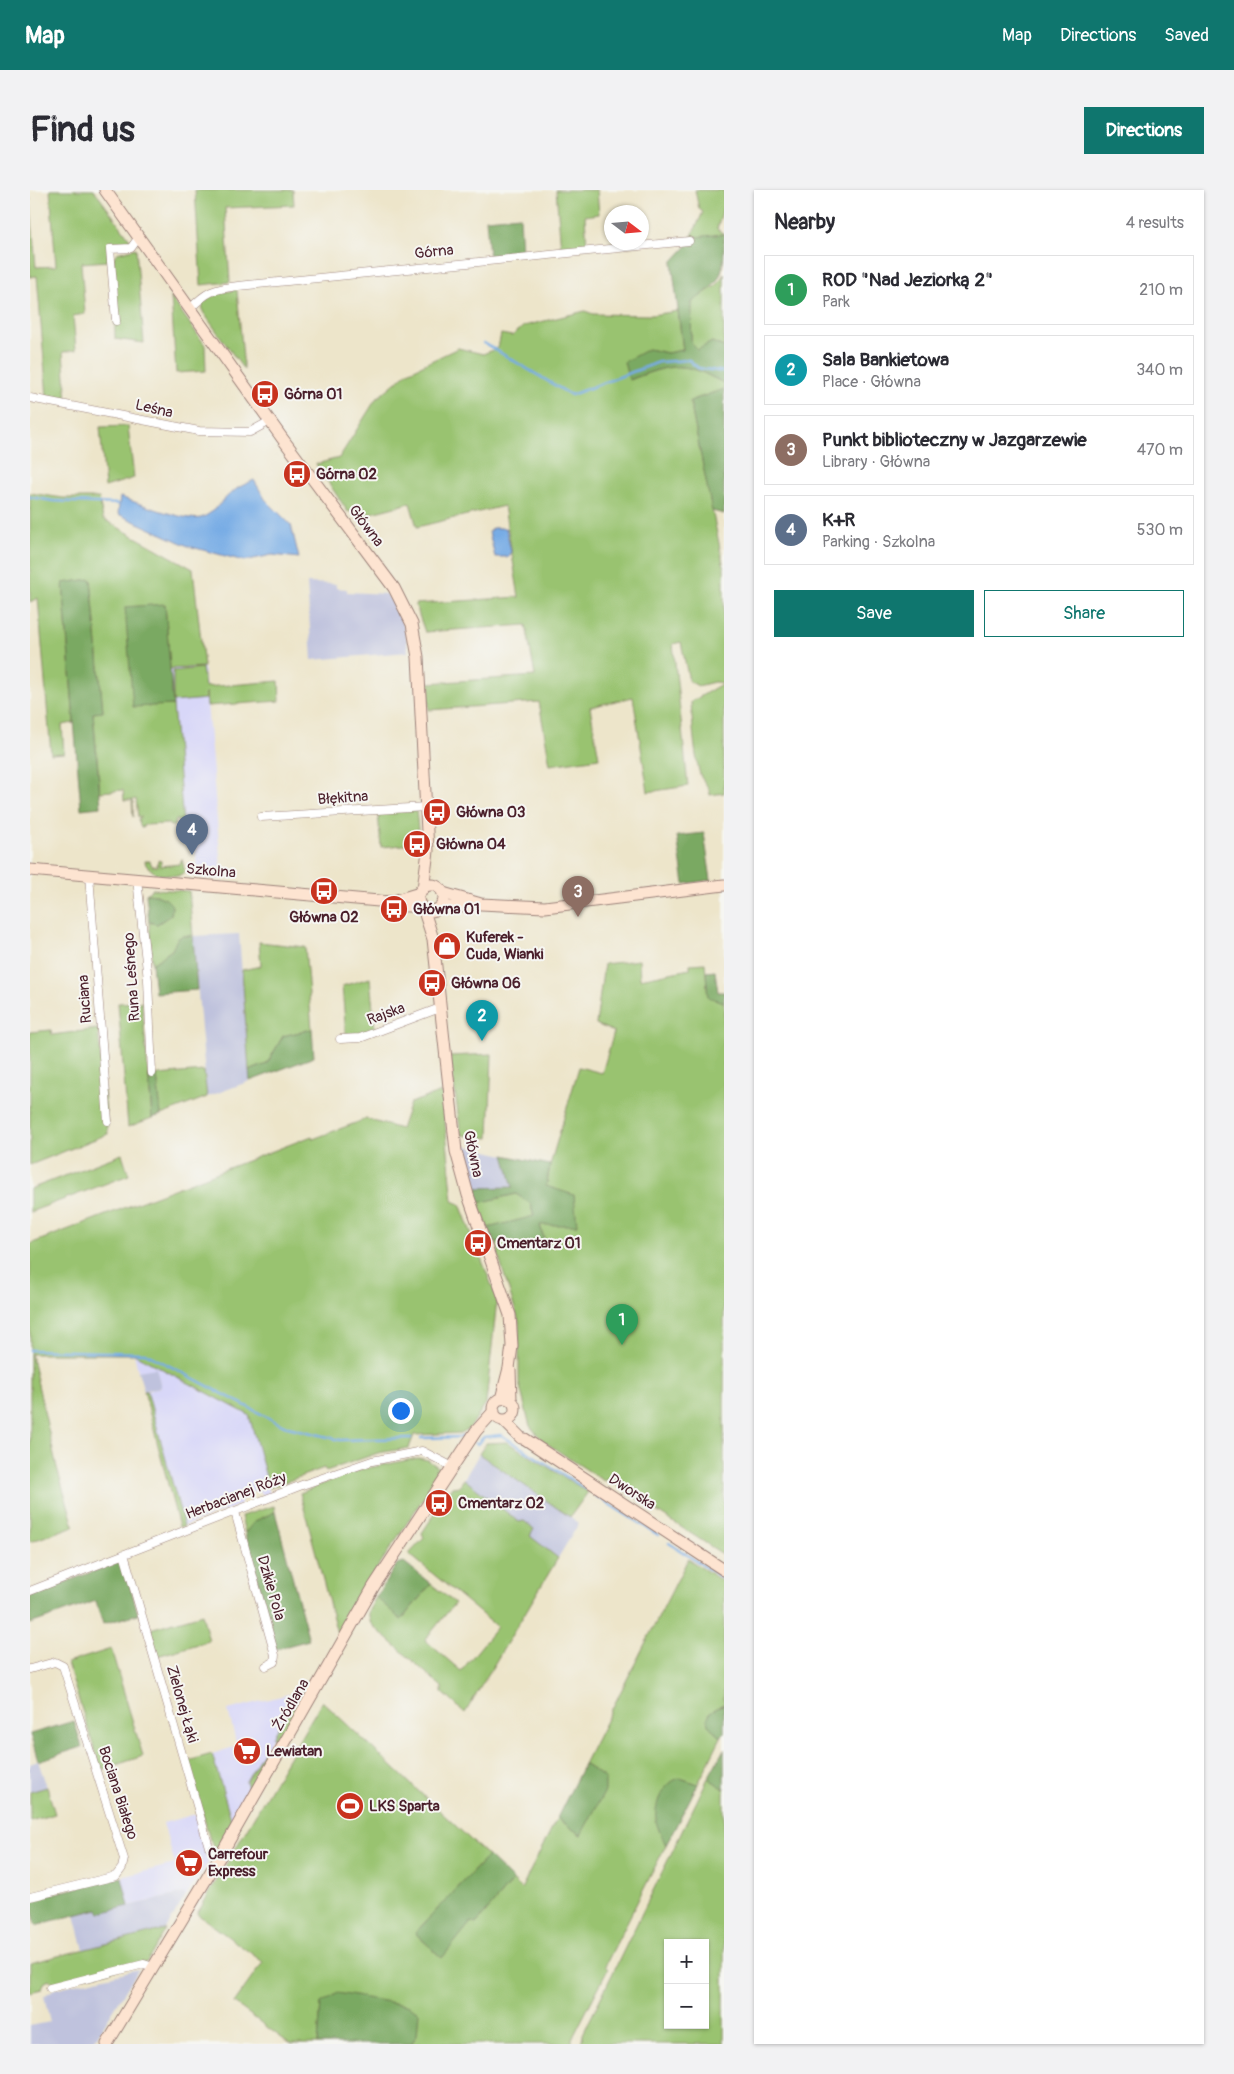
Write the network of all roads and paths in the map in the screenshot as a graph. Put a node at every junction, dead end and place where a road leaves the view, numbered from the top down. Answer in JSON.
{"nodes":[{"id":1,"x":105,"y":190,"type":"edge"},
{"id":2,"x":139,"y":238,"type":"junction"},
{"id":3,"x":689,"y":241,"type":"dead end"},
{"id":4,"x":190,"y":308,"type":"junction"},
{"id":5,"x":116,"y":321,"type":"dead end"},
{"id":6,"x":30,"y":398,"type":"edge"},
{"id":7,"x":270,"y":421,"type":"junction"},
{"id":8,"x":426,"y":806,"type":"junction"},
{"id":9,"x":262,"y":817,"type":"dead end"},
{"id":10,"x":428,"y":851,"type":"junction"},
{"id":11,"x":30,"y":870,"type":"edge"},
{"id":12,"x":89,"y":875,"type":"junction"},
{"id":13,"x":137,"y":879,"type":"junction"},
{"id":14,"x":724,"y":885,"type":"edge"},
{"id":15,"x":440,"y":890,"type":"junction"},
{"id":16,"x":421,"y":891,"type":"junction"},
{"id":17,"x":390,"y":902,"type":"junction"},
{"id":18,"x":482,"y":904,"type":"junction"},
{"id":19,"x":423,"y":908,"type":"junction"},
{"id":20,"x":440,"y":908,"type":"junction"},
{"id":21,"x":433,"y":939,"type":"junction"},
{"id":22,"x":440,"y":1008,"type":"junction"},
{"id":23,"x":340,"y":1039,"type":"dead end"},
{"id":24,"x":152,"y":1073,"type":"dead end"},
{"id":25,"x":108,"y":1121,"type":"dead end"},
{"id":26,"x":506,"y":1400,"type":"junction"},
{"id":27,"x":502,"y":1416,"type":"junction"},
{"id":28,"x":453,"y":1467,"type":"junction"},
{"id":29,"x":236,"y":1512,"type":"junction"},
{"id":30,"x":124,"y":1554,"type":"junction"},
{"id":31,"x":724,"y":1570,"type":"edge"},
{"id":32,"x":30,"y":1590,"type":"edge"},
{"id":33,"x":266,"y":1666,"type":"dead end"},
{"id":34,"x":30,"y":1669,"type":"edge"},
{"id":35,"x":219,"y":1858,"type":"junction"},
{"id":36,"x":30,"y":1897,"type":"edge"},
{"id":37,"x":153,"y":1967,"type":"junction"},
{"id":38,"x":50,"y":1988,"type":"dead end"},
{"id":39,"x":107,"y":2044,"type":"edge"}],
"edges":[{"from":1,"to":2,"type":"main road","name":"Główna"},
{"from":2,"to":4,"type":"main road","name":"Główna"},
{"from":2,"to":5,"type":"street"},
{"from":3,"to":4,"type":"street","name":"Górna"},
{"from":4,"to":7,"type":"main road","name":"Główna"},
{"from":6,"to":7,"type":"street","name":"Leśna"},
{"from":7,"to":8,"type":"main road","name":"Główna"},
{"from":8,"to":9,"type":"street","name":"Błękitna"},
{"from":8,"to":10,"type":"main road","name":"Główna"},
{"from":10,"to":15,"type":"main road","name":"Główna"},
{"from":10,"to":16,"type":"main road","name":"Główna"},
{"from":11,"to":12,"type":"main road","name":"Szkolna"},
{"from":12,"to":13,"type":"main road","name":"Szkolna"},
{"from":12,"to":25,"type":"street","name":"Ruciana"},
{"from":13,"to":17,"type":"main road","name":"Szkolna"},
{"from":13,"to":24,"type":"street","name":"Runa Leśnego"},
{"from":14,"to":18,"type":"main road"},
{"from":15,"to":16,"type":"main road"},
{"from":15,"to":18,"type":"main road"},
{"from":15,"to":20,"type":"main road"},
{"from":16,"to":17,"type":"main road","name":"Szkolna"},
{"from":16,"to":19,"type":"main road"},
{"from":17,"to":19,"type":"main road","name":"Szkolna"},
{"from":18,"to":20,"type":"main road"},
{"from":19,"to":20,"type":"main road"},
{"from":19,"to":21,"type":"main road","name":"Główna"},
{"from":20,"to":21,"type":"main road","name":"Główna"},
{"from":21,"to":22,"type":"main road","name":"Główna"},
{"from":22,"to":23,"type":"street","name":"Rajska"},
{"from":22,"to":26,"type":"main road","name":"Główna"},
{"from":26,"to":27,"type":"main road","name":"Źródlana"},
{"from":26,"to":27,"type":"main road"},
{"from":27,"to":28,"type":"main road","name":"Źródlana"},
{"from":27,"to":31,"type":"main road","name":"Dworska"},
{"from":28,"to":29,"type":"street","name":"Herbacianej Róży"},
{"from":28,"to":35,"type":"main road","name":"Źródlana"},
{"from":29,"to":30,"type":"street","name":"Herbacianej Róży"},
{"from":29,"to":33,"type":"street","name":"Dzikie Pola"},
{"from":30,"to":32,"type":"street","name":"Herbacianej Róży"},
{"from":30,"to":35,"type":"street","name":"Zielonej Łąki"},
{"from":34,"to":36,"type":"street","name":"Bociana Białego"},
{"from":35,"to":37,"type":"main road","name":"Źródlana"},
{"from":37,"to":38,"type":"street"},
{"from":37,"to":39,"type":"main road","name":"Źródlana"}]}
